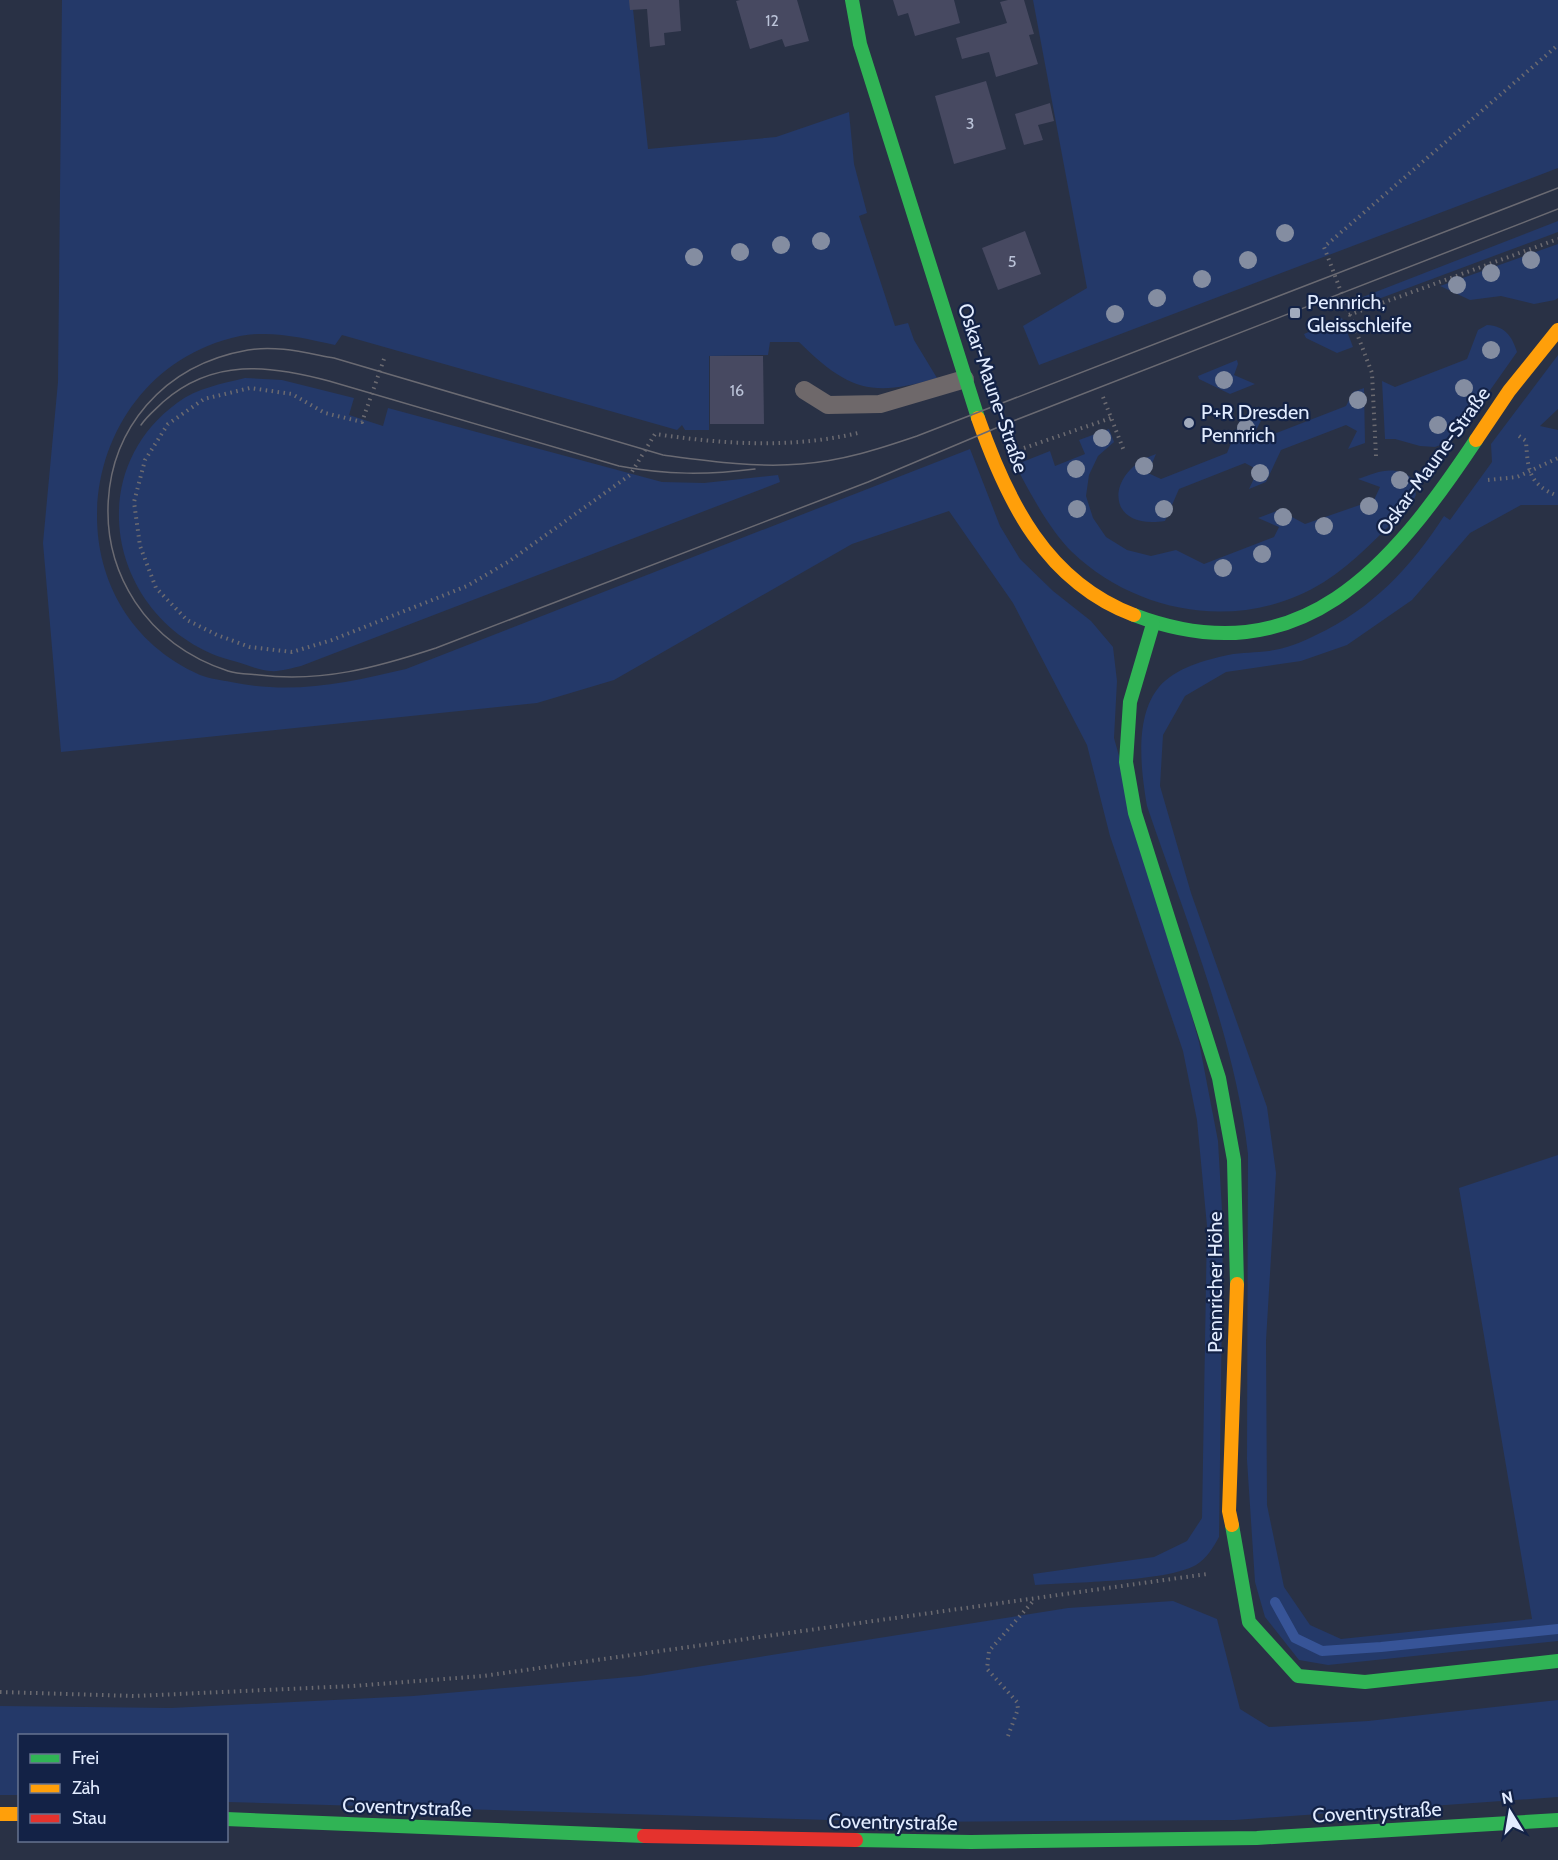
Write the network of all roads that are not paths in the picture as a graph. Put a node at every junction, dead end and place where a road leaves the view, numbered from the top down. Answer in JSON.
{"nodes":[{"id":1,"x":852,"y":0,"type":"edge"},
{"id":2,"x":1558,"y":330,"type":"edge"},
{"id":3,"x":965,"y":379,"type":"junction"},
{"id":4,"x":804,"y":390,"type":"dead end"},
{"id":5,"x":1153,"y":624,"type":"junction"},
{"id":6,"x":1558,"y":1661,"type":"edge"},
{"id":7,"x":0,"y":1814,"type":"edge"},
{"id":8,"x":18,"y":1814,"type":"edge"},
{"id":9,"x":228,"y":1819,"type":"edge"},
{"id":10,"x":1558,"y":1820,"type":"edge"}],
"edges":[{"from":1,"to":3,"type":"main road","name":"Oskar-Maune-Straße"},
{"from":2,"to":5,"type":"main road","name":"Oskar-Maune-Straße"},
{"from":3,"to":4,"type":"lane"},
{"from":3,"to":5,"type":"main road","name":"Oskar-Maune-Straße"},
{"from":5,"to":6,"type":"main road","name":"Pennricher Höhe"},
{"from":7,"to":8,"type":"main road"},
{"from":9,"to":10,"type":"main road","name":"Coventrystraße"}]}
